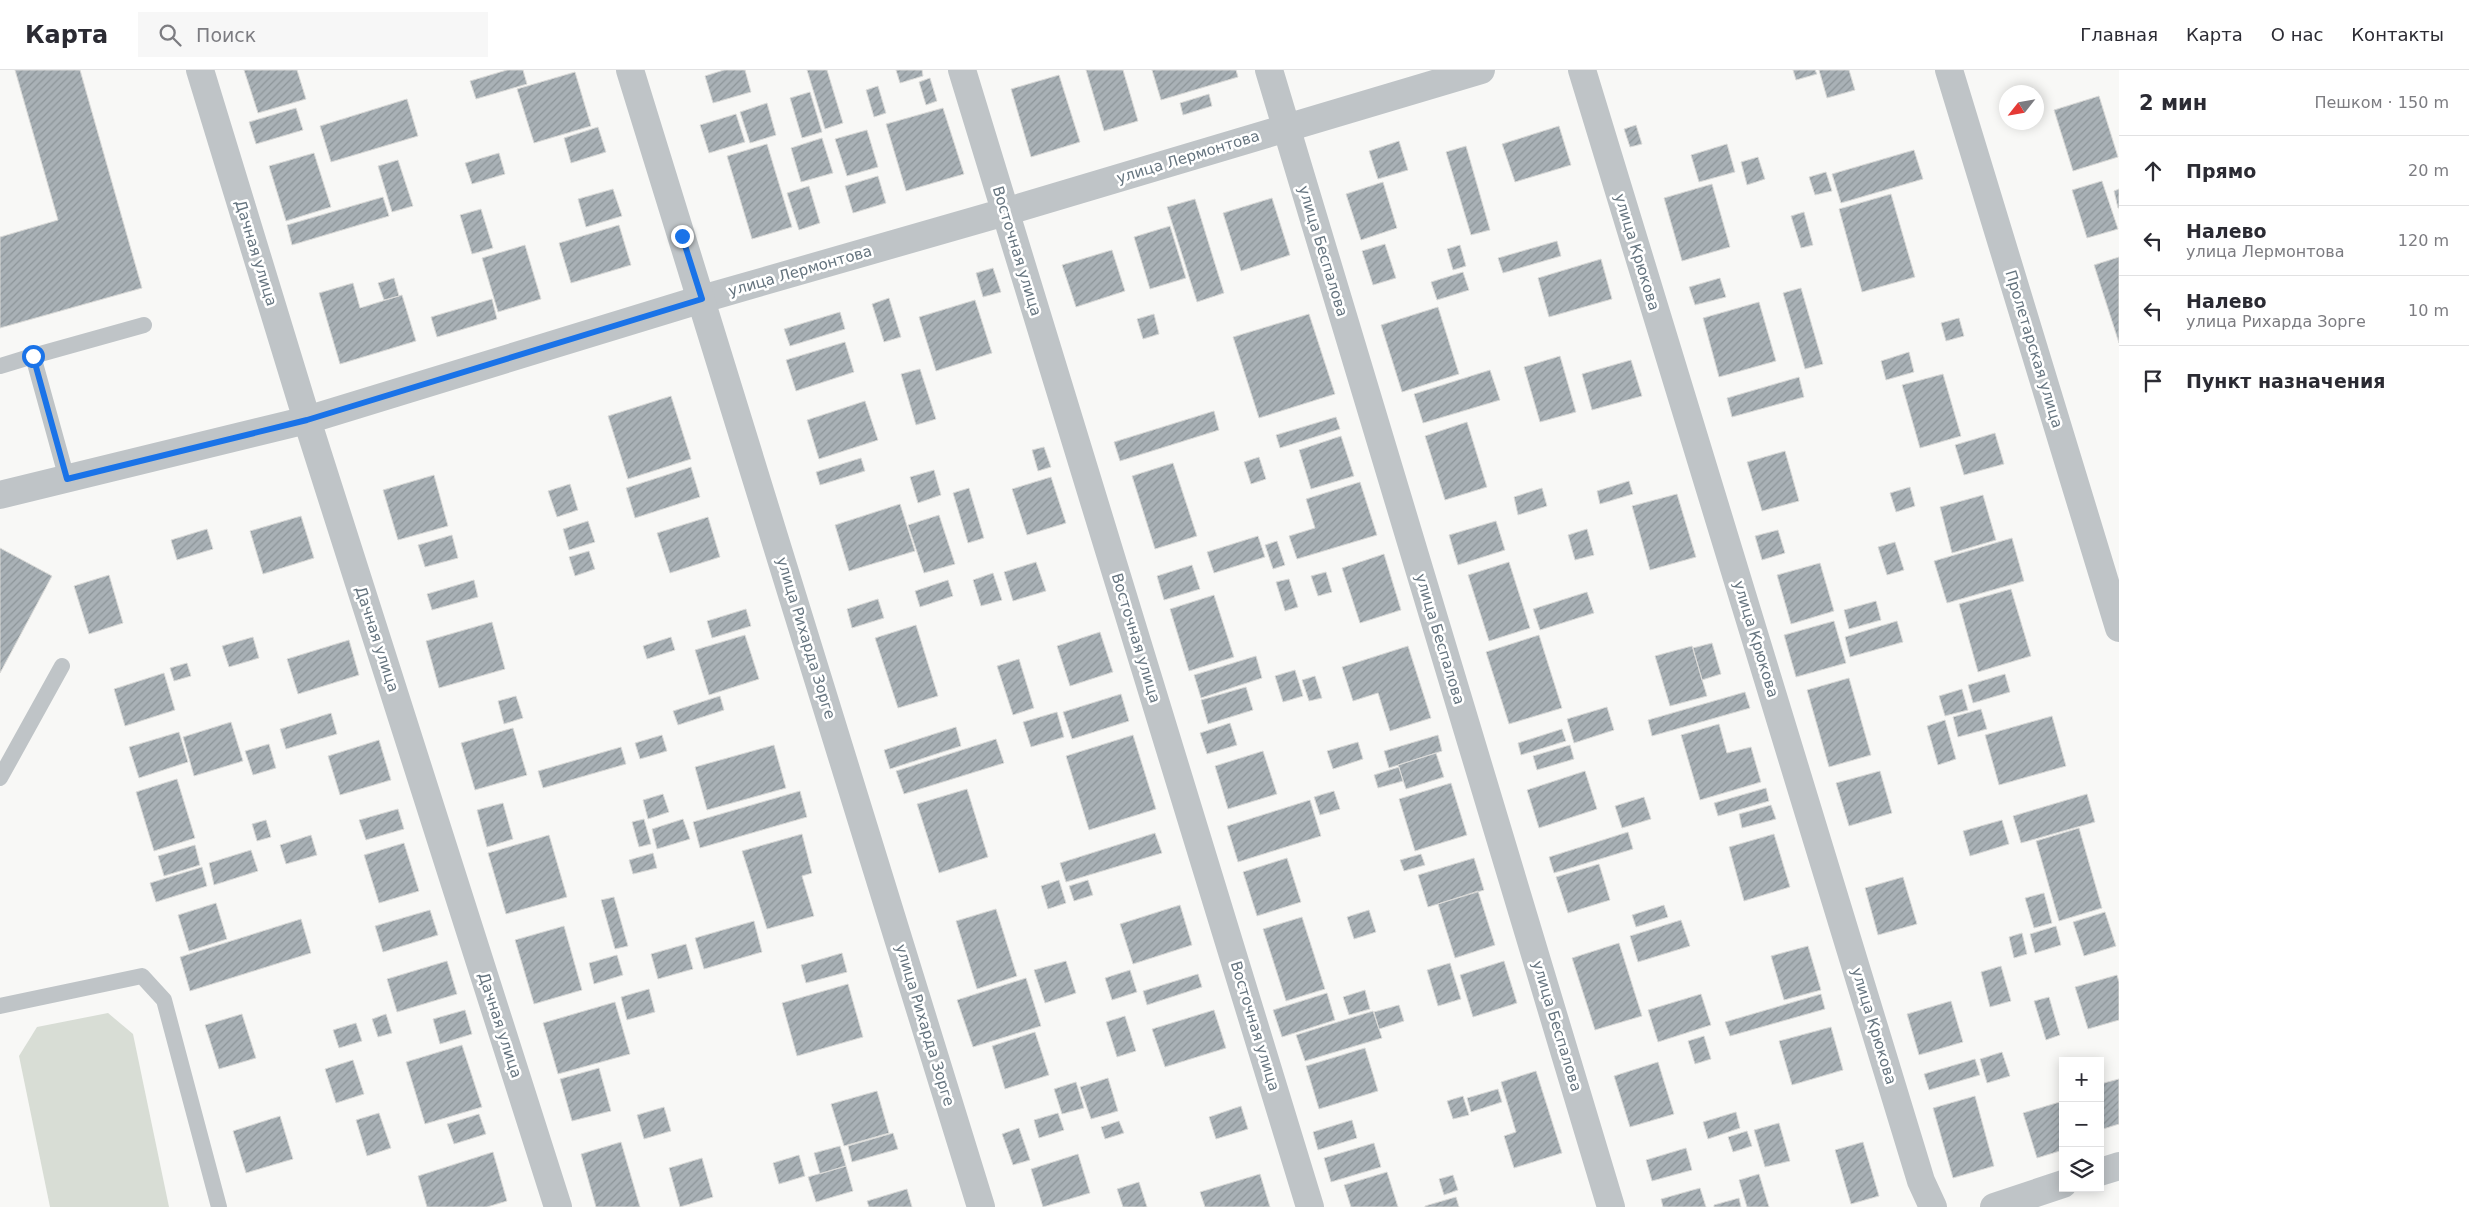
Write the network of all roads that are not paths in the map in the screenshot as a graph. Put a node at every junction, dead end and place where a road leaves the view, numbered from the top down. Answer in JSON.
{"nodes":[{"id":1,"x":200,"y":70,"type":"edge"},
{"id":2,"x":630,"y":70,"type":"edge"},
{"id":3,"x":962,"y":70,"type":"edge"},
{"id":4,"x":1269,"y":70,"type":"edge"},
{"id":5,"x":1481,"y":70,"type":"edge"},
{"id":6,"x":1582,"y":70,"type":"edge"},
{"id":7,"x":1949,"y":70,"type":"edge"},
{"id":8,"x":1286,"y":128,"type":"junction"},
{"id":9,"x":1005,"y":212,"type":"junction"},
{"id":10,"x":702,"y":299,"type":"junction"},
{"id":11,"x":144,"y":325,"type":"dead end"},
{"id":12,"x":33,"y":356,"type":"junction"},
{"id":13,"x":0,"y":366,"type":"edge"},
{"id":14,"x":307,"y":420,"type":"junction"},
{"id":15,"x":67,"y":479,"type":"junction"},
{"id":16,"x":0,"y":495,"type":"edge"},
{"id":17,"x":2119,"y":628,"type":"edge"},
{"id":18,"x":62,"y":666,"type":"dead end"},
{"id":19,"x":0,"y":778,"type":"edge"},
{"id":20,"x":0,"y":1006,"type":"edge"},
{"id":21,"x":2119,"y":1166,"type":"edge"},
{"id":22,"x":2104,"y":1171,"type":"edge"},
{"id":23,"x":2059,"y":1185,"type":"edge"},
{"id":24,"x":219,"y":1207,"type":"edge"},
{"id":25,"x":558,"y":1207,"type":"edge"},
{"id":26,"x":981,"y":1207,"type":"edge"},
{"id":27,"x":1310,"y":1207,"type":"edge"},
{"id":28,"x":1611,"y":1207,"type":"edge"},
{"id":29,"x":1933,"y":1207,"type":"edge"},
{"id":30,"x":1994,"y":1207,"type":"edge"}],
"edges":[{"from":1,"to":14,"type":"street","name":"Дачная улица"},
{"from":2,"to":10,"type":"street","name":"улица Рихарда Зорге"},
{"from":3,"to":9,"type":"street","name":"Восточная улица"},
{"from":4,"to":8,"type":"street","name":"улица Беспалова"},
{"from":5,"to":8,"type":"street","name":"улица Лермонтова"},
{"from":6,"to":29,"type":"street","name":"улица Крюкова"},
{"from":7,"to":17,"type":"street","name":"Пролетарская улица"},
{"from":8,"to":9,"type":"street","name":"улица Лермонтова"},
{"from":8,"to":28,"type":"street","name":"улица Беспалова"},
{"from":9,"to":10,"type":"street","name":"улица Лермонтова"},
{"from":9,"to":27,"type":"street","name":"Восточная улица"},
{"from":10,"to":14,"type":"street","name":"улица Лермонтова"},
{"from":10,"to":26,"type":"street","name":"улица Рихарда Зорге"},
{"from":11,"to":12,"type":"lane"},
{"from":12,"to":13,"type":"lane"},
{"from":12,"to":15,"type":"lane"},
{"from":14,"to":15,"type":"street","name":"улица Лермонтова"},
{"from":14,"to":25,"type":"street","name":"Дачная улица"},
{"from":15,"to":16,"type":"street","name":"улица Лермонтова"},
{"from":18,"to":19,"type":"lane"},
{"from":20,"to":24,"type":"lane"},
{"from":21,"to":22,"type":"street"},
{"from":23,"to":30,"type":"street"}]}
